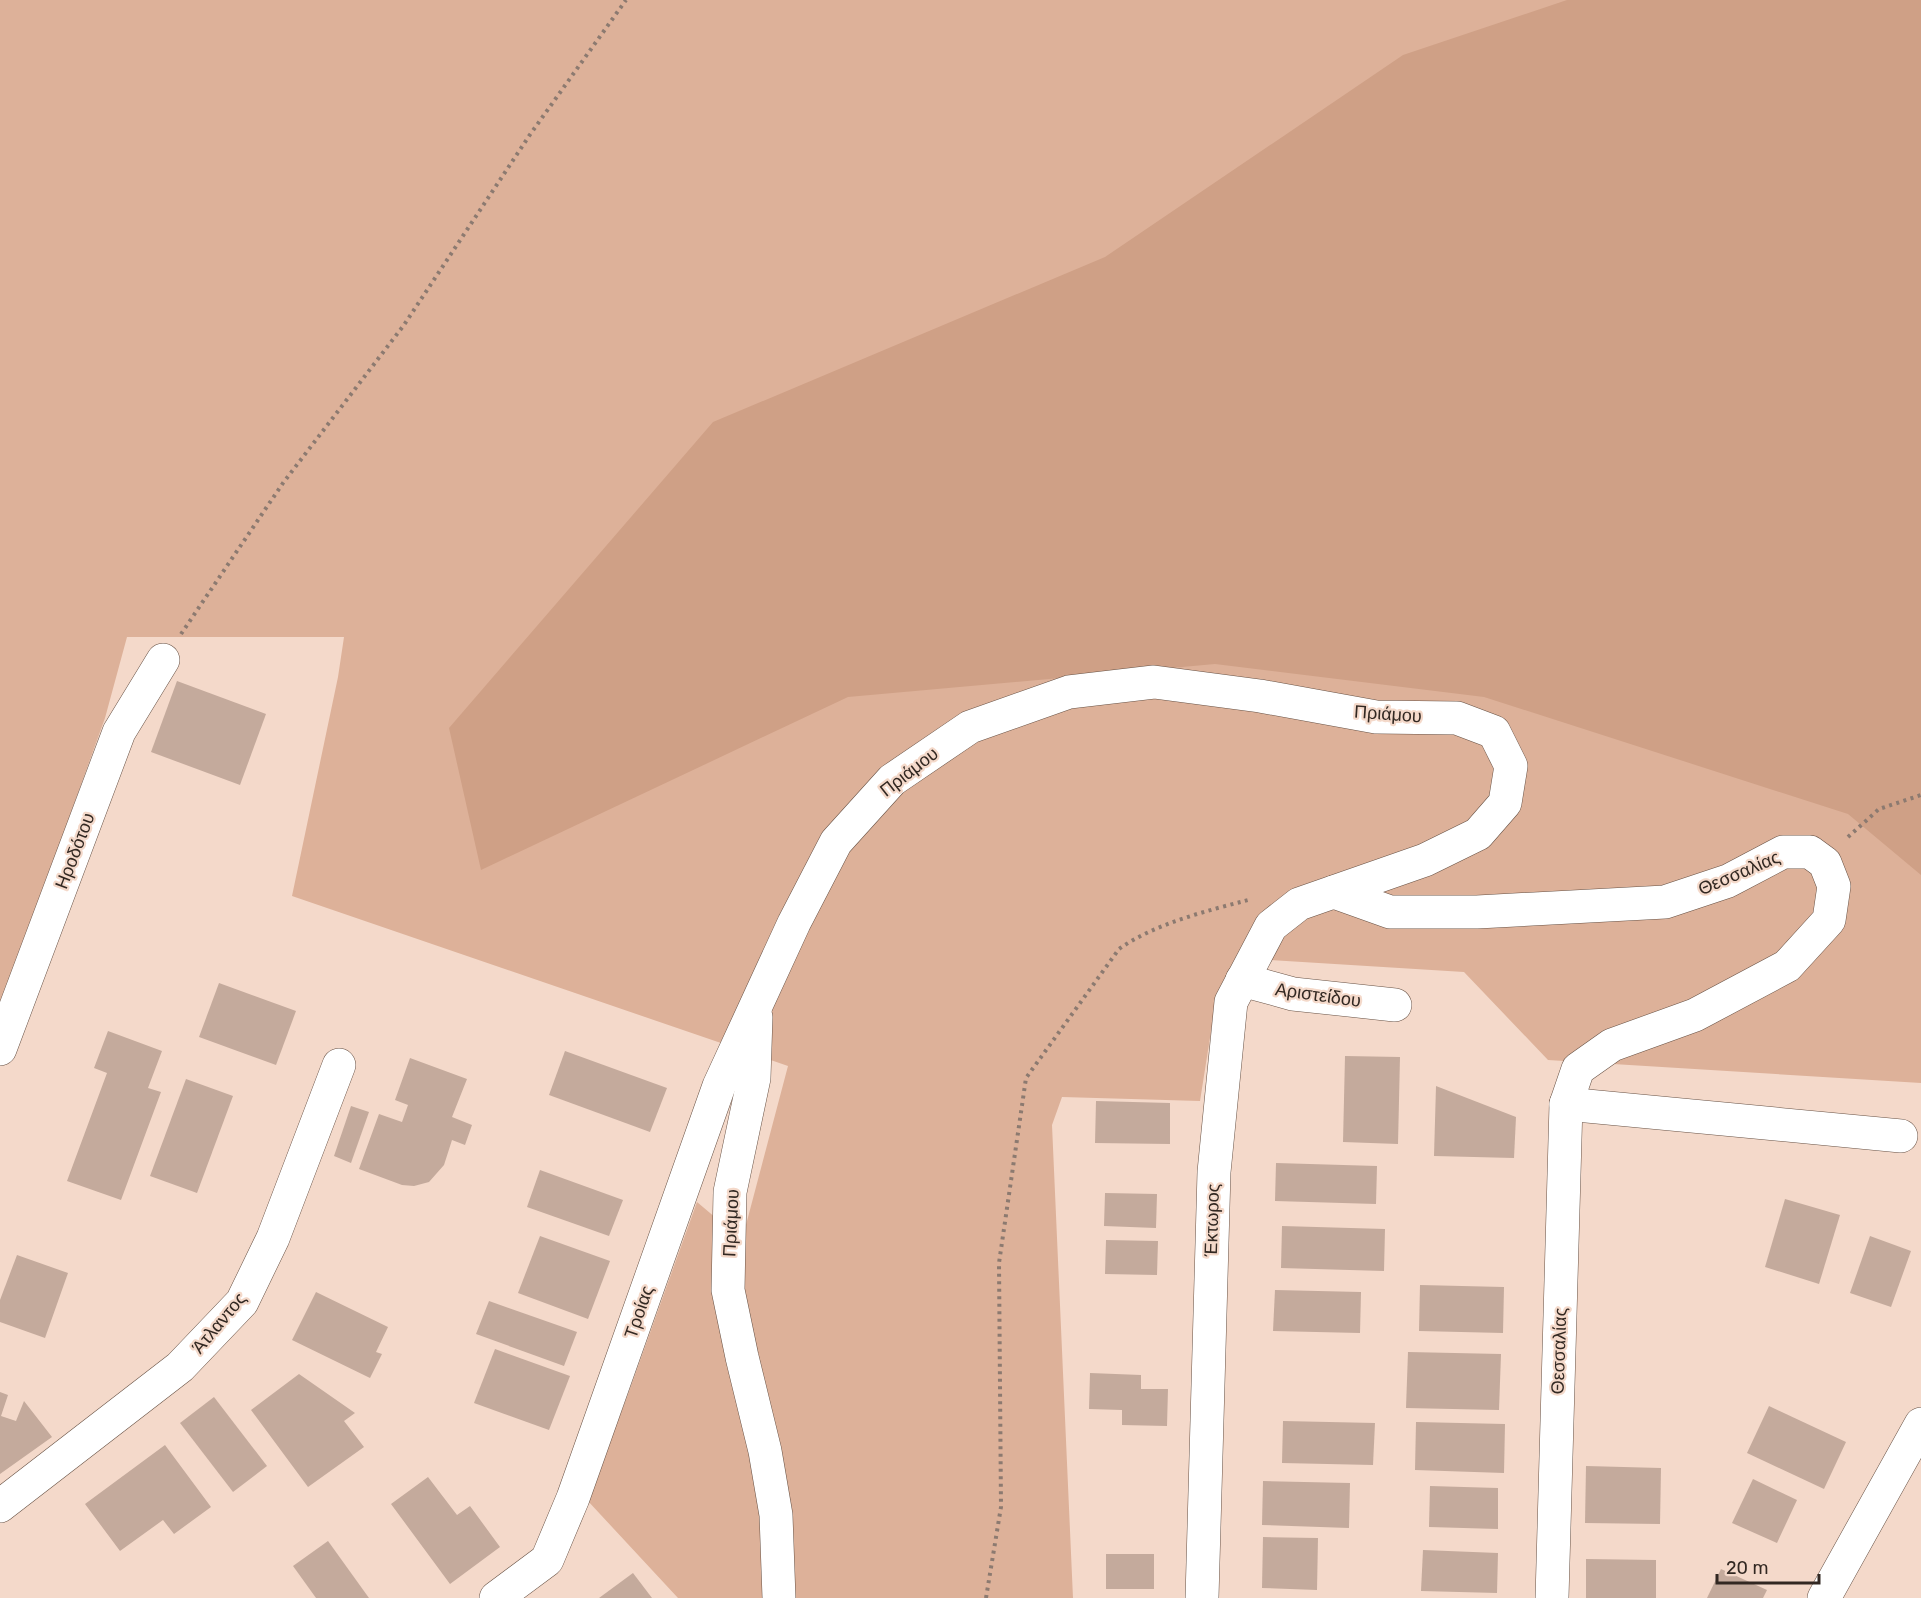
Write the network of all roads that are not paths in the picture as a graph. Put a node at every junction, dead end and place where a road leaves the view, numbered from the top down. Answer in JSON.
{"nodes":[{"id":1,"x":164,"y":660,"type":"road end"},
{"id":2,"x":1334,"y":892,"type":"junction"},
{"id":3,"x":1242,"y":980,"type":"junction"},
{"id":4,"x":756,"y":1005,"type":"junction"},
{"id":5,"x":1395,"y":1005,"type":"dead end"},
{"id":6,"x":0,"y":1049,"type":"edge"},
{"id":7,"x":339,"y":1065,"type":"dead end"},
{"id":8,"x":1566,"y":1104,"type":"junction"},
{"id":9,"x":1901,"y":1136,"type":"dead end"},
{"id":10,"x":1921,"y":1424,"type":"edge"},
{"id":11,"x":0,"y":1506,"type":"edge"},
{"id":12,"x":496,"y":1598,"type":"edge"},
{"id":13,"x":779,"y":1598,"type":"edge"},
{"id":14,"x":1202,"y":1598,"type":"edge"},
{"id":15,"x":1552,"y":1598,"type":"edge"},
{"id":16,"x":1824,"y":1598,"type":"edge"}],
"edges":[{"from":1,"to":6,"type":"street","name":"Ηροδότου"},
{"from":2,"to":3,"type":"street","name":"Έκτωρος"},
{"from":2,"to":4,"type":"street","name":"Πριάμου"},
{"from":2,"to":8,"type":"street","name":"Θεσσαλίας"},
{"from":3,"to":5,"type":"street","name":"Αριστείδου"},
{"from":3,"to":14,"type":"street","name":"Έκτωρος"},
{"from":4,"to":12,"type":"street","name":"Τροίας"},
{"from":4,"to":13,"type":"street","name":"Πριάμου"},
{"from":7,"to":11,"type":"street","name":"Άτλαντος"},
{"from":8,"to":9,"type":"street"},
{"from":8,"to":15,"type":"street","name":"Θεσσαλίας"},
{"from":10,"to":16,"type":"street"}]}
